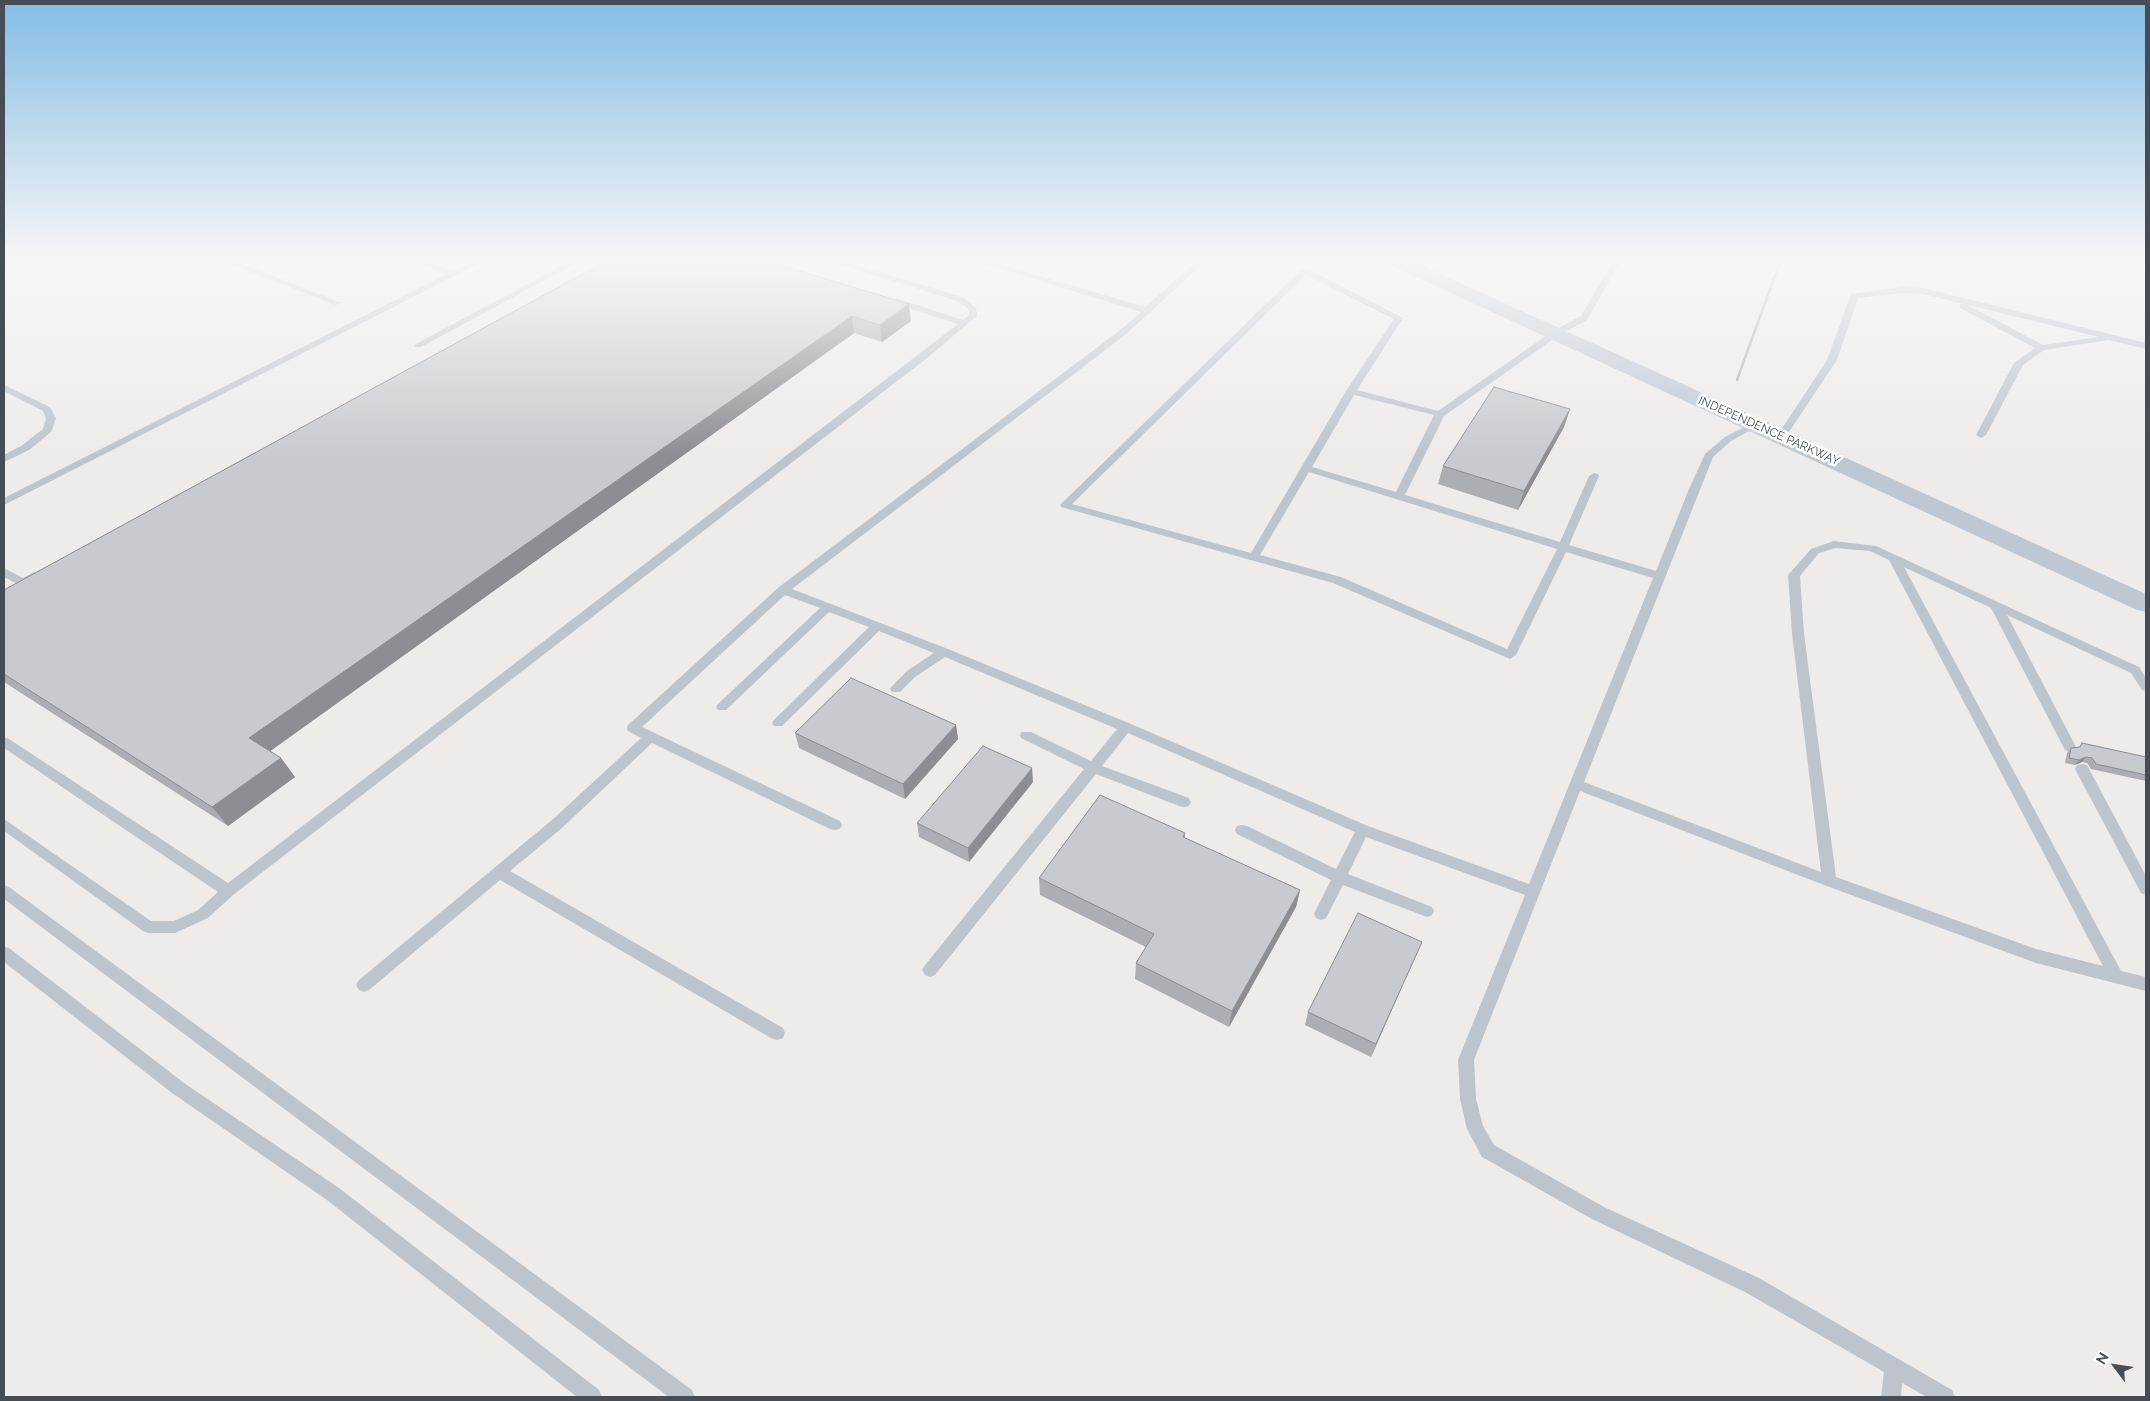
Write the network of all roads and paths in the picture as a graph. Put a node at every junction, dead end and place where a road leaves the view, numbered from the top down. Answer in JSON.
{"nodes":[{"id":1,"x":355,"y":324,"type":"edge"},
{"id":2,"x":455,"y":324,"type":"edge"},
{"id":3,"x":962,"y":324,"type":"edge"},
{"id":4,"x":1131,"y":324,"type":"edge"},
{"id":5,"x":1250,"y":324,"type":"edge"},
{"id":6,"x":1395,"y":324,"type":"edge"},
{"id":7,"x":1537,"y":324,"type":"edge"},
{"id":8,"x":1572,"y":324,"type":"edge"},
{"id":9,"x":1844,"y":324,"type":"edge"},
{"id":10,"x":1997,"y":324,"type":"edge"},
{"id":11,"x":2058,"y":324,"type":"edge"},
{"id":12,"x":1556,"y":333,"type":"junction"},
{"id":13,"x":2113,"y":338,"type":"junction"},
{"id":14,"x":418,"y":344,"type":"dead end"},
{"id":15,"x":2146,"y":346,"type":"edge"},
{"id":16,"x":2042,"y":348,"type":"junction"},
{"id":17,"x":4,"y":388,"type":"edge"},
{"id":18,"x":1351,"y":391,"type":"junction"},
{"id":19,"x":1440,"y":414,"type":"junction"},
{"id":20,"x":1756,"y":425,"type":"junction"},
{"id":21,"x":1981,"y":435,"type":"dead end"},
{"id":22,"x":1782,"y":436,"type":"junction"},
{"id":23,"x":4,"y":459,"type":"edge"},
{"id":24,"x":1306,"y":468,"type":"junction"},
{"id":25,"x":1594,"y":476,"type":"dead end"},
{"id":26,"x":1399,"y":496,"type":"junction"},
{"id":27,"x":4,"y":502,"type":"edge"},
{"id":28,"x":1563,"y":547,"type":"junction"},
{"id":29,"x":1254,"y":557,"type":"junction"},
{"id":30,"x":1893,"y":557,"type":"junction"},
{"id":31,"x":4,"y":572,"type":"edge"},
{"id":32,"x":40,"y":573,"type":"edge"},
{"id":33,"x":1660,"y":576,"type":"junction"},
{"id":34,"x":783,"y":590,"type":"junction"},
{"id":35,"x":1995,"y":604,"type":"junction"},
{"id":36,"x":2146,"y":604,"type":"edge"},
{"id":37,"x":828,"y":607,"type":"junction"},
{"id":38,"x":877,"y":626,"type":"junction"},
{"id":39,"x":944,"y":652,"type":"junction"},
{"id":40,"x":2146,"y":687,"type":"edge"},
{"id":41,"x":896,"y":689,"type":"dead end"},
{"id":42,"x":722,"y":707,"type":"dead end"},
{"id":43,"x":778,"y":723,"type":"dead end"},
{"id":44,"x":1126,"y":727,"type":"junction"},
{"id":45,"x":1026,"y":734,"type":"dead end"},
{"id":46,"x":650,"y":737,"type":"junction"},
{"id":47,"x":4,"y":742,"type":"edge"},
{"id":48,"x":2070,"y":748,"type":"edge"},
{"id":49,"x":1094,"y":768,"type":"junction"},
{"id":50,"x":2082,"y":769,"type":"dead end"},
{"id":51,"x":1576,"y":784,"type":"junction"},
{"id":52,"x":1184,"y":802,"type":"dead end"},
{"id":53,"x":4,"y":824,"type":"edge"},
{"id":54,"x":835,"y":825,"type":"dead end"},
{"id":55,"x":1242,"y":830,"type":"dead end"},
{"id":56,"x":1363,"y":830,"type":"junction"},
{"id":57,"x":499,"y":872,"type":"junction"},
{"id":58,"x":1339,"y":877,"type":"junction"},
{"id":59,"x":1829,"y":881,"type":"junction"},
{"id":60,"x":2146,"y":890,"type":"edge"},
{"id":61,"x":4,"y":891,"type":"edge"},
{"id":62,"x":228,"y":891,"type":"junction"},
{"id":63,"x":1533,"y":892,"type":"junction"},
{"id":64,"x":1427,"y":911,"type":"dead end"},
{"id":65,"x":1321,"y":914,"type":"dead end"},
{"id":66,"x":4,"y":953,"type":"edge"},
{"id":67,"x":930,"y":970,"type":"dead end"},
{"id":68,"x":2116,"y":976,"type":"junction"},
{"id":69,"x":2146,"y":984,"type":"edge"},
{"id":70,"x":364,"y":985,"type":"dead end"},
{"id":71,"x":777,"y":1033,"type":"dead end"},
{"id":72,"x":1894,"y":1368,"type":"junction"},
{"id":73,"x":592,"y":1397,"type":"edge"},
{"id":74,"x":685,"y":1397,"type":"edge"},
{"id":75,"x":1891,"y":1397,"type":"edge"},
{"id":76,"x":1945,"y":1397,"type":"edge"}],
"edges":[{"from":1,"to":27,"type":"lane"},
{"from":2,"to":14,"type":"lane"},
{"from":3,"to":62,"type":"lane"},
{"from":4,"to":34,"type":"lane"},
{"from":5,"to":29,"type":"lane"},
{"from":6,"to":18,"type":"lane"},
{"from":7,"to":12,"type":"main road","name":"INDEPENDENCE PARKWAY"},
{"from":8,"to":12,"type":"lane"},
{"from":9,"to":22,"type":"lane"},
{"from":10,"to":16,"type":"lane"},
{"from":11,"to":13,"type":"lane"},
{"from":12,"to":19,"type":"lane"},
{"from":12,"to":20,"type":"main road","name":"INDEPENDENCE PARKWAY"},
{"from":13,"to":15,"type":"lane"},
{"from":13,"to":16,"type":"lane"},
{"from":16,"to":21,"type":"lane"},
{"from":17,"to":23,"type":"lane"},
{"from":18,"to":19,"type":"lane"},
{"from":18,"to":24,"type":"lane"},
{"from":19,"to":26,"type":"lane"},
{"from":20,"to":22,"type":"main road","name":"INDEPENDENCE PARKWAY"},
{"from":20,"to":33,"type":"lane"},
{"from":22,"to":36,"type":"main road","name":"INDEPENDENCE PARKWAY"},
{"from":24,"to":26,"type":"lane"},
{"from":24,"to":29,"type":"lane"},
{"from":25,"to":28,"type":"lane"},
{"from":26,"to":28,"type":"lane"},
{"from":28,"to":29,"type":"lane"},
{"from":28,"to":33,"type":"lane"},
{"from":30,"to":35,"type":"lane"},
{"from":30,"to":59,"type":"lane"},
{"from":30,"to":68,"type":"lane"},
{"from":31,"to":32,"type":"lane"},
{"from":33,"to":51,"type":"lane"},
{"from":34,"to":37,"type":"lane"},
{"from":34,"to":46,"type":"lane"},
{"from":35,"to":40,"type":"lane"},
{"from":35,"to":48,"type":"lane"},
{"from":37,"to":38,"type":"lane"},
{"from":37,"to":42,"type":"lane"},
{"from":38,"to":39,"type":"lane"},
{"from":38,"to":43,"type":"lane"},
{"from":39,"to":41,"type":"lane"},
{"from":39,"to":44,"type":"lane"},
{"from":44,"to":49,"type":"lane"},
{"from":44,"to":56,"type":"lane"},
{"from":45,"to":49,"type":"lane"},
{"from":46,"to":54,"type":"lane"},
{"from":46,"to":57,"type":"lane"},
{"from":47,"to":62,"type":"lane"},
{"from":49,"to":52,"type":"lane"},
{"from":49,"to":67,"type":"lane"},
{"from":50,"to":60,"type":"lane"},
{"from":51,"to":59,"type":"lane"},
{"from":51,"to":63,"type":"lane"},
{"from":53,"to":62,"type":"lane"},
{"from":55,"to":58,"type":"lane"},
{"from":56,"to":58,"type":"lane"},
{"from":56,"to":63,"type":"lane"},
{"from":57,"to":70,"type":"lane"},
{"from":57,"to":71,"type":"lane"},
{"from":58,"to":64,"type":"lane"},
{"from":58,"to":65,"type":"lane"},
{"from":59,"to":68,"type":"lane"},
{"from":61,"to":74,"type":"lane"},
{"from":63,"to":72,"type":"lane"},
{"from":66,"to":73,"type":"lane"},
{"from":68,"to":69,"type":"lane"},
{"from":72,"to":75,"type":"lane"},
{"from":72,"to":76,"type":"lane"}]}
